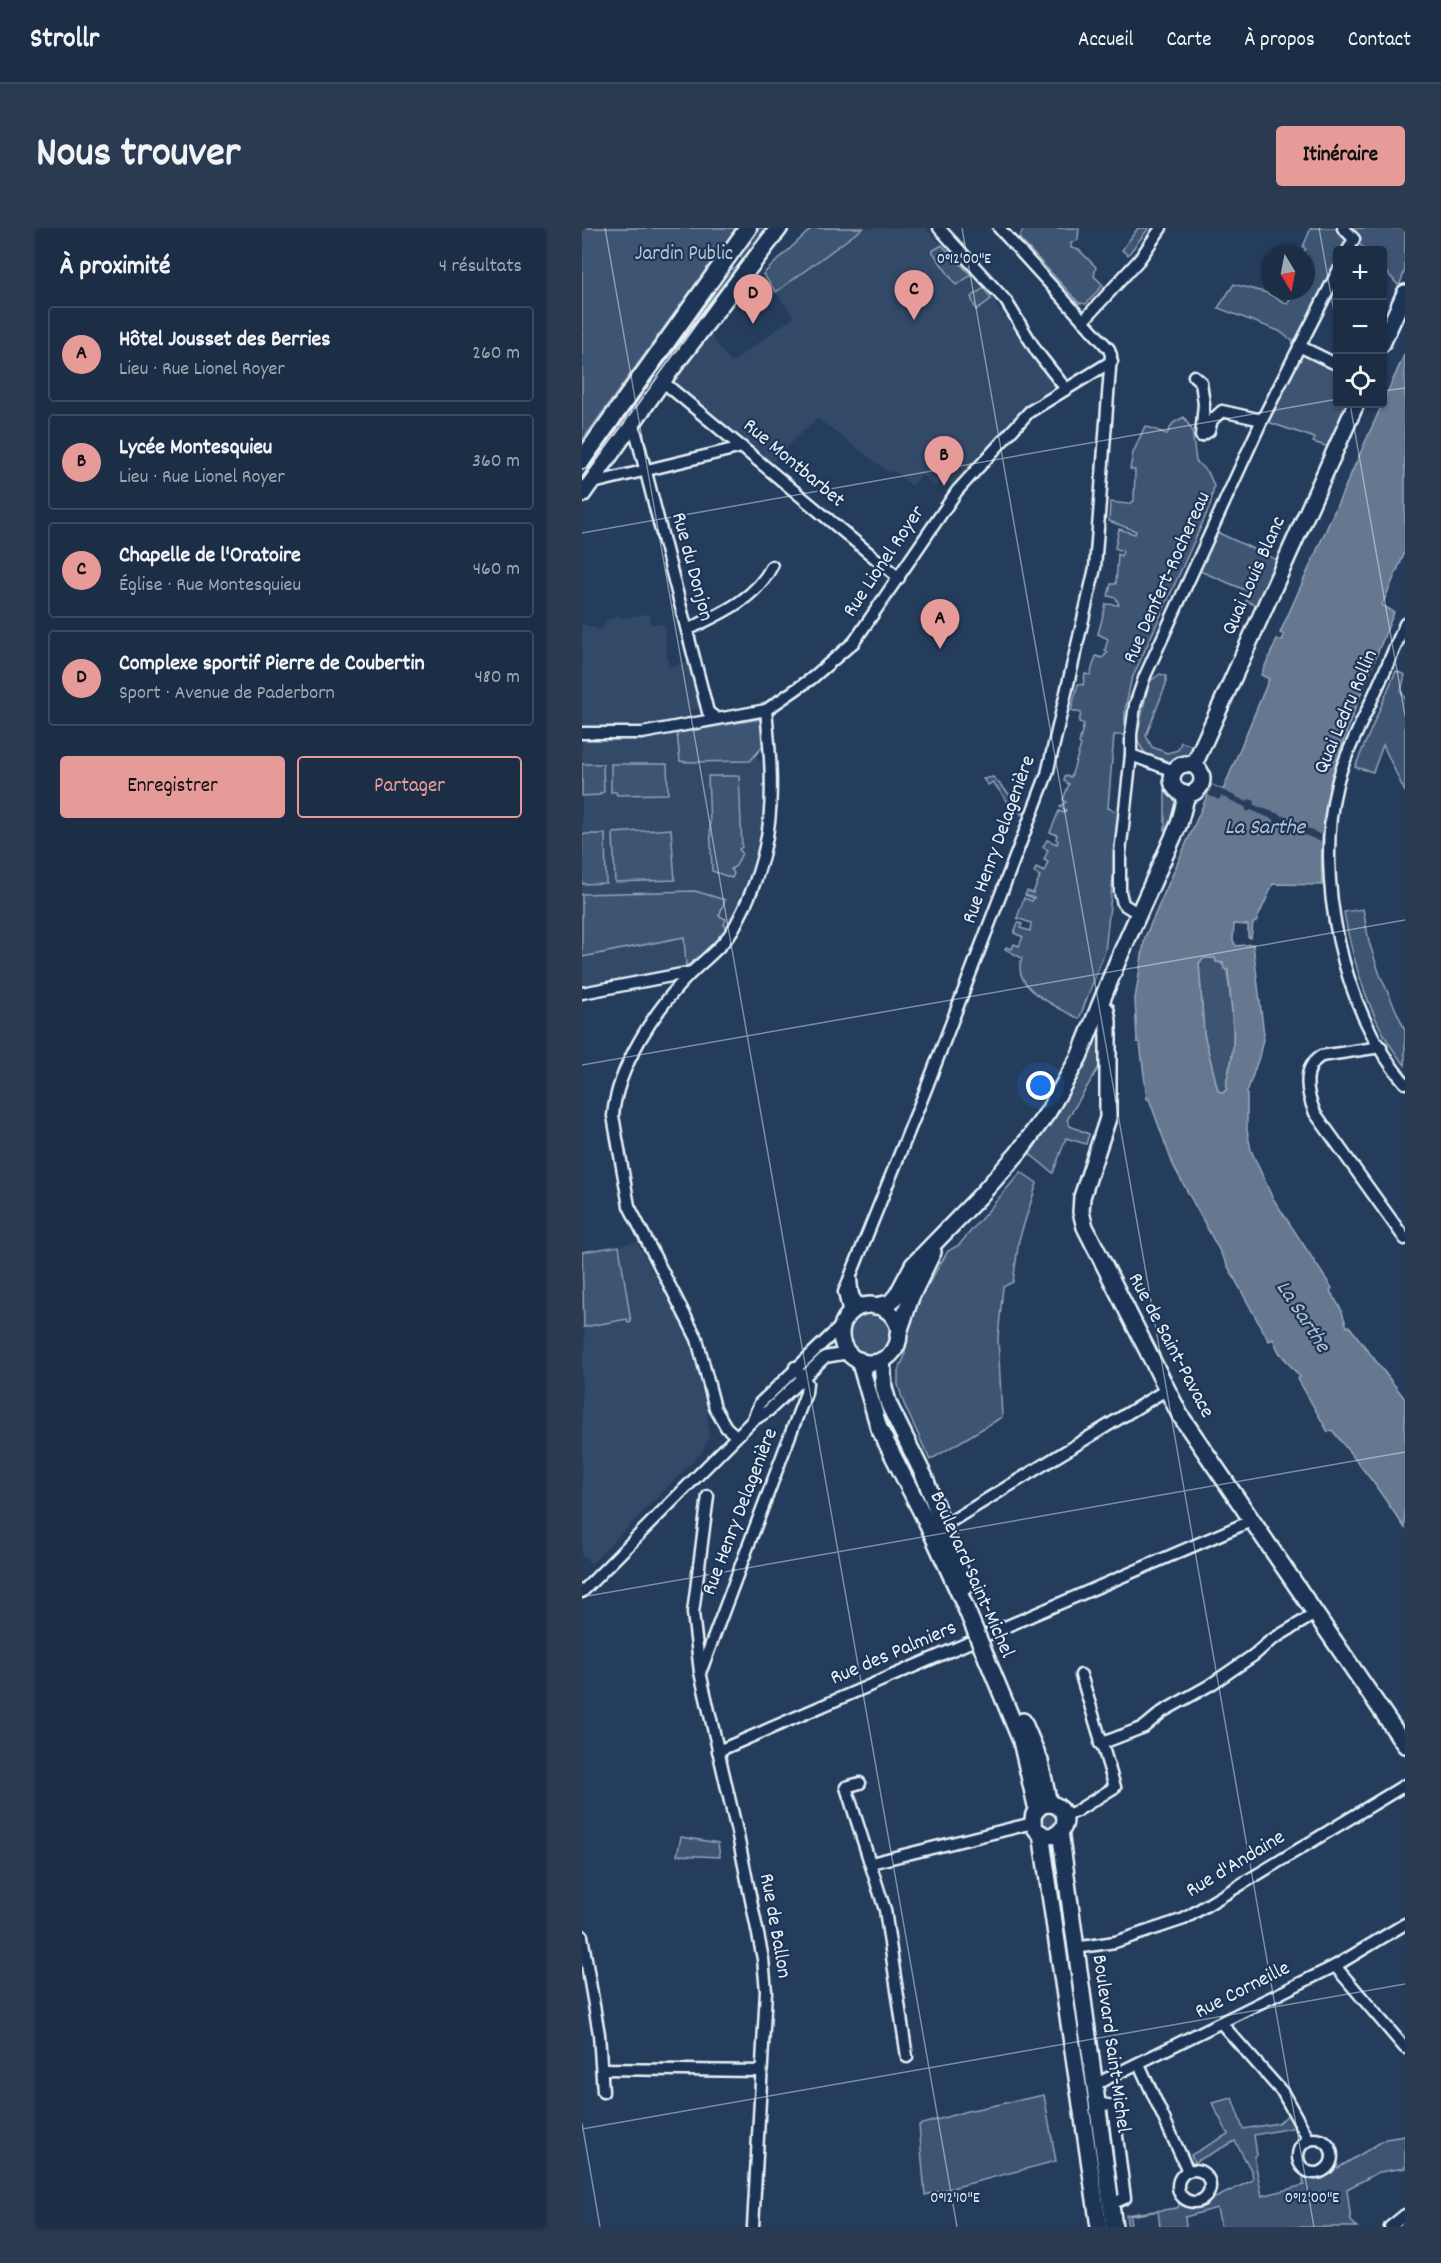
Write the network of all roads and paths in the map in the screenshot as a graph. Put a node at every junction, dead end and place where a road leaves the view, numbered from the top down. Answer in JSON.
{"nodes":[{"id":1,"x":748,"y":228,"type":"edge"},
{"id":2,"x":779,"y":228,"type":"edge"},
{"id":3,"x":939,"y":228,"type":"edge"},
{"id":4,"x":999,"y":228,"type":"edge"},
{"id":5,"x":1161,"y":228,"type":"edge"},
{"id":6,"x":1343,"y":228,"type":"edge"},
{"id":7,"x":1350,"y":246,"type":"edge"},
{"id":8,"x":1333,"y":281,"type":"edge"},
{"id":9,"x":1405,"y":293,"type":"edge"},
{"id":10,"x":1083,"y":321,"type":"junction"},
{"id":11,"x":1387,"y":335,"type":"edge"},
{"id":12,"x":1299,"y":346,"type":"junction"},
{"id":13,"x":1112,"y":361,"type":"junction"},
{"id":14,"x":1333,"y":363,"type":"edge"},
{"id":15,"x":1194,"y":376,"type":"dead end"},
{"id":16,"x":662,"y":381,"type":"junction"},
{"id":17,"x":1066,"y":389,"type":"junction"},
{"id":18,"x":1354,"y":408,"type":"edge"},
{"id":19,"x":1262,"y":420,"type":"junction"},
{"id":20,"x":633,"y":422,"type":"junction"},
{"id":21,"x":742,"y":447,"type":"junction"},
{"id":22,"x":582,"y":460,"type":"edge"},
{"id":23,"x":646,"y":471,"type":"junction"},
{"id":24,"x":586,"y":489,"type":"edge"},
{"id":25,"x":772,"y":566,"type":"dead end"},
{"id":26,"x":899,"y":578,"type":"junction"},
{"id":27,"x":1405,"y":624,"type":"edge"},
{"id":28,"x":687,"y":630,"type":"junction"},
{"id":29,"x":766,"y":710,"type":"junction"},
{"id":30,"x":716,"y":718,"type":"junction"},
{"id":31,"x":582,"y":733,"type":"edge"},
{"id":32,"x":1131,"y":755,"type":"junction"},
{"id":33,"x":1194,"y":765,"type":"junction"},
{"id":34,"x":1174,"y":771,"type":"junction"},
{"id":35,"x":1187,"y":794,"type":"junction"},
{"id":36,"x":1139,"y":914,"type":"junction"},
{"id":37,"x":692,"y":972,"type":"junction"},
{"id":38,"x":582,"y":993,"type":"edge"},
{"id":39,"x":1100,"y":1005,"type":"junction"},
{"id":40,"x":1381,"y":1047,"type":"junction"},
{"id":41,"x":1405,"y":1083,"type":"edge"},
{"id":42,"x":1405,"y":1239,"type":"edge"},
{"id":43,"x":939,"y":1241,"type":"junction"},
{"id":44,"x":851,"y":1274,"type":"junction"},
{"id":45,"x":869,"y":1306,"type":"junction"},
{"id":46,"x":846,"y":1319,"type":"junction"},
{"id":47,"x":898,"y":1335,"type":"junction"},
{"id":48,"x":853,"y":1357,"type":"junction"},
{"id":49,"x":882,"y":1360,"type":"junction"},
{"id":50,"x":795,"y":1367,"type":"junction"},
{"id":51,"x":803,"y":1378,"type":"junction"},
{"id":52,"x":1166,"y":1390,"type":"junction"},
{"id":53,"x":752,"y":1421,"type":"junction"},
{"id":54,"x":736,"y":1436,"type":"junction"},
{"id":55,"x":708,"y":1496,"type":"dead end"},
{"id":56,"x":952,"y":1520,"type":"dead end"},
{"id":57,"x":1251,"y":1521,"type":"junction"},
{"id":58,"x":582,"y":1592,"type":"edge"},
{"id":59,"x":968,"y":1604,"type":"junction"},
{"id":60,"x":1315,"y":1614,"type":"junction"},
{"id":61,"x":700,"y":1672,"type":"junction"},
{"id":62,"x":1081,"y":1674,"type":"dead end"},
{"id":63,"x":1101,"y":1744,"type":"junction"},
{"id":64,"x":1405,"y":1745,"type":"edge"},
{"id":65,"x":718,"y":1751,"type":"junction"},
{"id":66,"x":860,"y":1783,"type":"dead end"},
{"id":67,"x":1405,"y":1785,"type":"edge"},
{"id":68,"x":1064,"y":1815,"type":"junction"},
{"id":69,"x":1040,"y":1817,"type":"junction"},
{"id":70,"x":1060,"y":1831,"type":"junction"},
{"id":71,"x":871,"y":1863,"type":"junction"},
{"id":72,"x":1405,"y":1924,"type":"edge"},
{"id":73,"x":582,"y":1936,"type":"edge"},
{"id":74,"x":1075,"y":1948,"type":"junction"},
{"id":75,"x":1335,"y":1966,"type":"junction"},
{"id":76,"x":1222,"y":2024,"type":"junction"},
{"id":77,"x":1405,"y":2048,"type":"edge"},
{"id":78,"x":907,"y":2057,"type":"dead end"},
{"id":79,"x":1139,"y":2064,"type":"junction"},
{"id":80,"x":602,"y":2069,"type":"junction"},
{"id":81,"x":761,"y":2072,"type":"junction"},
{"id":82,"x":1094,"y":2085,"type":"junction"},
{"id":83,"x":603,"y":2092,"type":"dead end"},
{"id":84,"x":1309,"y":2140,"type":"dead end"},
{"id":85,"x":1188,"y":2171,"type":"dead end"},
{"id":86,"x":1405,"y":2215,"type":"edge"},
{"id":87,"x":753,"y":2227,"type":"edge"},
{"id":88,"x":1099,"y":2227,"type":"edge"},
{"id":89,"x":1114,"y":2227,"type":"edge"},
{"id":90,"x":1390,"y":2227,"type":"edge"}],
"edges":[{"from":1,"to":22,"type":"main road"},
{"from":2,"to":16,"type":"main road"},
{"from":3,"to":17,"type":"street"},
{"from":4,"to":10,"type":"street"},
{"from":5,"to":10,"type":"street"},
{"from":6,"to":7,"type":"street"},
{"from":8,"to":12,"type":"street","name":"Rue Denfert-Rochereau"},
{"from":9,"to":11,"type":"main road"},
{"from":10,"to":13,"type":"street"},
{"from":12,"to":14,"type":"street"},
{"from":12,"to":19,"type":"street","name":"Rue Denfert-Rochereau"},
{"from":13,"to":17,"type":"street","name":"Rue Lionel Royer"},
{"from":13,"to":44,"type":"street","name":"Rue Henry Delagenière"},
{"from":15,"to":19,"type":"street"},
{"from":16,"to":20,"type":"main road"},
{"from":16,"to":21,"type":"street","name":"Rue Montbarbet"},
{"from":17,"to":26,"type":"street","name":"Rue Lionel Royer"},
{"from":18,"to":33,"type":"main road","name":"Quai Louis Blanc"},
{"from":19,"to":32,"type":"street","name":"Rue Denfert-Rochereau"},
{"from":20,"to":23,"type":"street","name":"Rue du Donjon"},
{"from":20,"to":24,"type":"main road"},
{"from":21,"to":23,"type":"street"},
{"from":21,"to":26,"type":"street","name":"Rue Montbarbet"},
{"from":23,"to":24,"type":"street"},
{"from":23,"to":28,"type":"street","name":"Rue du Donjon"},
{"from":25,"to":28,"type":"street"},
{"from":26,"to":29,"type":"street","name":"Rue Lionel Royer"},
{"from":27,"to":40,"type":"street","name":"Quai Ledru Rollin"},
{"from":28,"to":30,"type":"street","name":"Rue du Donjon"},
{"from":29,"to":30,"type":"street"},
{"from":29,"to":37,"type":"street"},
{"from":30,"to":31,"type":"street"},
{"from":32,"to":34,"type":"street"},
{"from":32,"to":36,"type":"street","name":"Rue Denfert-Rochereau"},
{"from":33,"to":34,"type":"main road"},
{"from":33,"to":35,"type":"main road","name":"Quai Louis Blanc"},
{"from":34,"to":35,"type":"main road"},
{"from":35,"to":36,"type":"main road","name":"Quai Louis Blanc"},
{"from":36,"to":39,"type":"main road","name":"Quai Louis Blanc"},
{"from":37,"to":38,"type":"street"},
{"from":37,"to":54,"type":"street"},
{"from":39,"to":43,"type":"main road","name":"Quai Louis Blanc"},
{"from":39,"to":52,"type":"main road","name":"Rue de Saint-Pavace"},
{"from":40,"to":41,"type":"street","name":"Quai Ledru Rollin"},
{"from":40,"to":42,"type":"street"},
{"from":43,"to":45,"type":"main road"},
{"from":43,"to":47,"type":"main road"},
{"from":44,"to":45,"type":"street"},
{"from":44,"to":46,"type":"street","name":"Rue Henry Delagenière"},
{"from":45,"to":46,"type":"main road"},
{"from":45,"to":47,"type":"main road"},
{"from":46,"to":48,"type":"main road"},
{"from":46,"to":50,"type":"street"},
{"from":47,"to":49,"type":"main road"},
{"from":48,"to":49,"type":"main road"},
{"from":48,"to":51,"type":"street"},
{"from":48,"to":59,"type":"main road","name":"Boulevard Saint-Michel"},
{"from":49,"to":59,"type":"main road","name":"Boulevard Saint-Michel"},
{"from":50,"to":51,"type":"street"},
{"from":50,"to":53,"type":"street"},
{"from":51,"to":53,"type":"street"},
{"from":51,"to":61,"type":"street","name":"Rue Henry Delagenière"},
{"from":52,"to":56,"type":"street"},
{"from":52,"to":57,"type":"main road","name":"Rue de Saint-Pavace"},
{"from":53,"to":54,"type":"street"},
{"from":54,"to":58,"type":"street"},
{"from":55,"to":61,"type":"street","name":"Rue de Ballon"},
{"from":57,"to":60,"type":"main road","name":"Rue de Saint-Pavace"},
{"from":57,"to":65,"type":"street","name":"Rue des Palmiers"},
{"from":59,"to":69,"type":"main road","name":"Boulevard Saint-Michel"},
{"from":60,"to":63,"type":"street"},
{"from":60,"to":64,"type":"main road","name":"Rue de Saint-Pavace"},
{"from":61,"to":65,"type":"street","name":"Rue de Ballon"},
{"from":62,"to":63,"type":"street"},
{"from":63,"to":68,"type":"street"},
{"from":65,"to":81,"type":"street","name":"Rue de Ballon"},
{"from":66,"to":71,"type":"street"},
{"from":67,"to":74,"type":"street","name":"Rue d'Andaine"},
{"from":68,"to":69,"type":"main road"},
{"from":68,"to":70,"type":"main road"},
{"from":69,"to":70,"type":"main road"},
{"from":69,"to":71,"type":"street"},
{"from":69,"to":88,"type":"main road","name":"Boulevard Saint-Michel"},
{"from":70,"to":74,"type":"main road","name":"Boulevard Saint-Michel"},
{"from":71,"to":78,"type":"street"},
{"from":72,"to":75,"type":"street","name":"Rue Corneille"},
{"from":73,"to":80,"type":"street"},
{"from":74,"to":82,"type":"main road","name":"Boulevard Saint-Michel"},
{"from":75,"to":76,"type":"street","name":"Rue Corneille"},
{"from":75,"to":77,"type":"street"},
{"from":76,"to":79,"type":"street","name":"Rue Corneille"},
{"from":76,"to":84,"type":"street"},
{"from":79,"to":82,"type":"street","name":"Rue Corneille"},
{"from":79,"to":85,"type":"street"},
{"from":80,"to":81,"type":"street"},
{"from":80,"to":83,"type":"street"},
{"from":81,"to":87,"type":"street","name":"Rue de Ballon"},
{"from":82,"to":89,"type":"main road","name":"Boulevard Saint-Michel"},
{"from":86,"to":90,"type":"street"}]}
